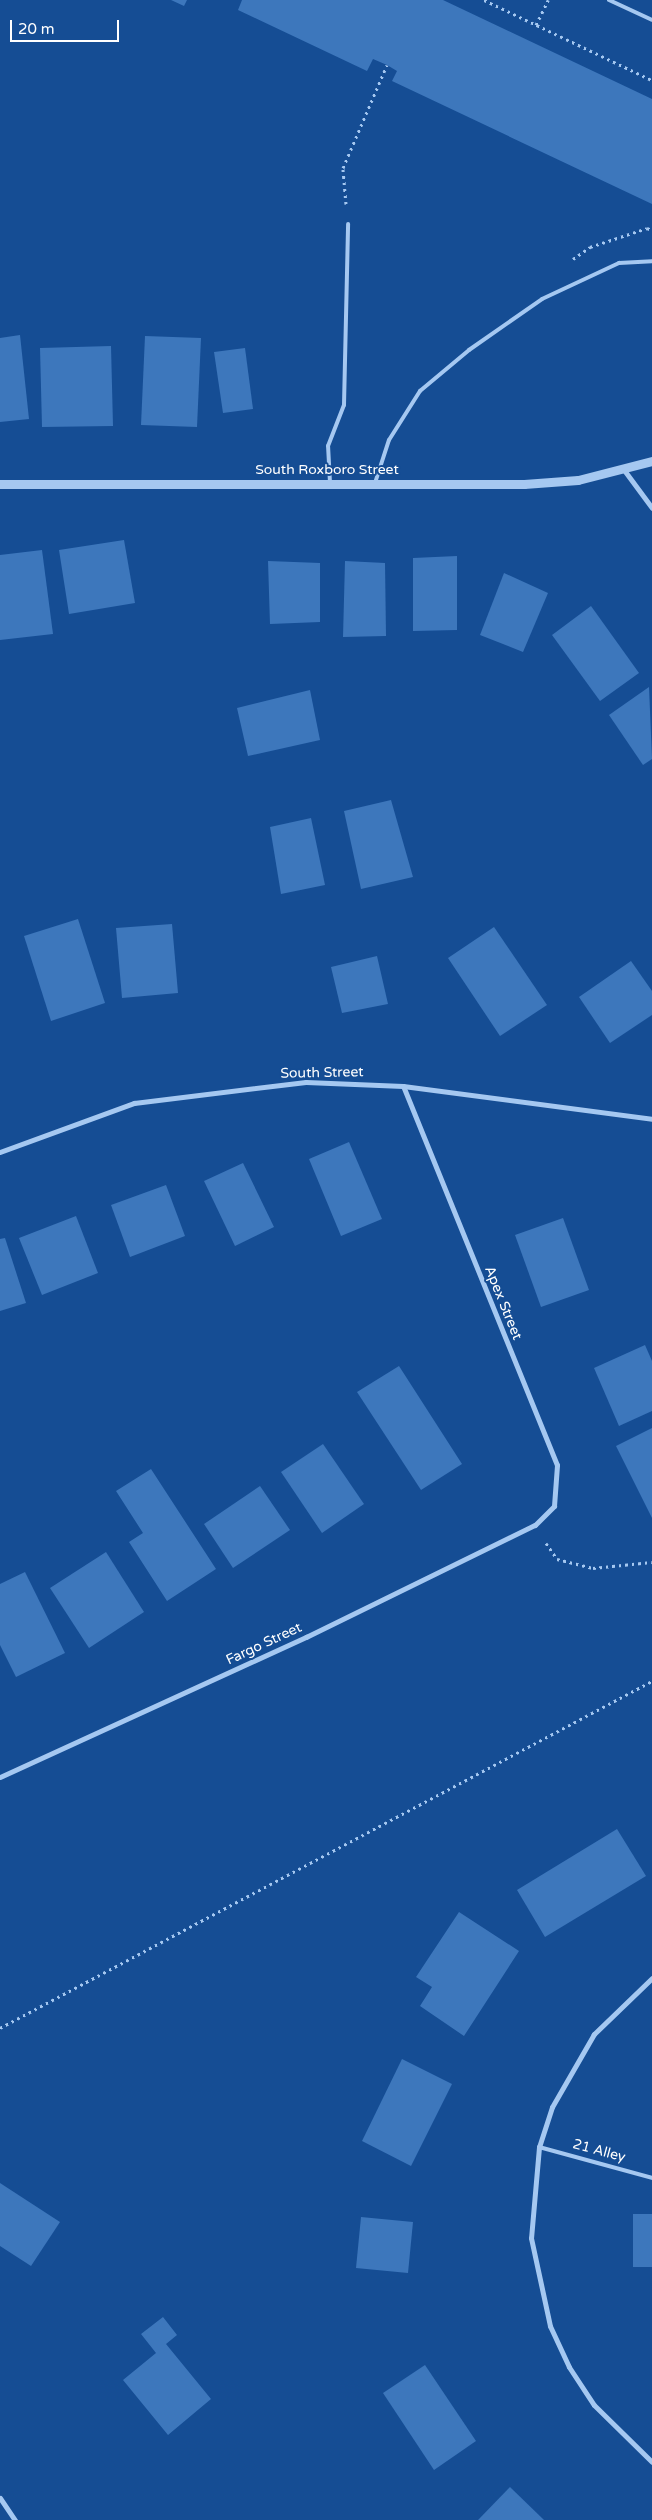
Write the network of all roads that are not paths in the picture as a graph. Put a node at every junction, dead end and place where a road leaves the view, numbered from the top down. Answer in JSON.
{"nodes":[{"id":1,"x":609,"y":0,"type":"edge"},
{"id":2,"x":652,"y":20,"type":"edge"},
{"id":3,"x":348,"y":224,"type":"road end"},
{"id":4,"x":652,"y":261,"type":"edge"},
{"id":5,"x":652,"y":461,"type":"edge"},
{"id":6,"x":624,"y":470,"type":"junction"},
{"id":7,"x":0,"y":484,"type":"edge"},
{"id":8,"x":330,"y":484,"type":"junction"},
{"id":9,"x":375,"y":484,"type":"junction"},
{"id":10,"x":652,"y":508,"type":"edge"},
{"id":11,"x":404,"y":1086,"type":"junction"},
{"id":12,"x":652,"y":1119,"type":"edge"},
{"id":13,"x":0,"y":1152,"type":"edge"},
{"id":14,"x":536,"y":1525,"type":"joint"},
{"id":15,"x":0,"y":1777,"type":"edge"},
{"id":16,"x":652,"y":1978,"type":"edge"},
{"id":17,"x":539,"y":2147,"type":"junction"},
{"id":18,"x":652,"y":2178,"type":"edge"},
{"id":19,"x":652,"y":2462,"type":"edge"},
{"id":20,"x":0,"y":2498,"type":"edge"},
{"id":21,"x":14,"y":2520,"type":"edge"}],
"edges":[{"from":1,"to":2,"type":"lane"},
{"from":3,"to":8,"type":"lane"},
{"from":4,"to":9,"type":"lane"},
{"from":5,"to":6,"type":"street","name":"South Roxboro Street"},
{"from":6,"to":9,"type":"street","name":"South Roxboro Street"},
{"from":6,"to":10,"type":"street"},
{"from":7,"to":8,"type":"street","name":"South Roxboro Street"},
{"from":8,"to":9,"type":"street","name":"South Roxboro Street"},
{"from":11,"to":12,"type":"street","name":"South Street"},
{"from":11,"to":13,"type":"street","name":"South Street"},
{"from":11,"to":14,"type":"street","name":"Apex Street"},
{"from":14,"to":15,"type":"street","name":"Fargo Street"},
{"from":16,"to":17,"type":"street"},
{"from":17,"to":18,"type":"lane","name":"21 Alley"},
{"from":17,"to":19,"type":"street"},
{"from":20,"to":21,"type":"street"}]}
